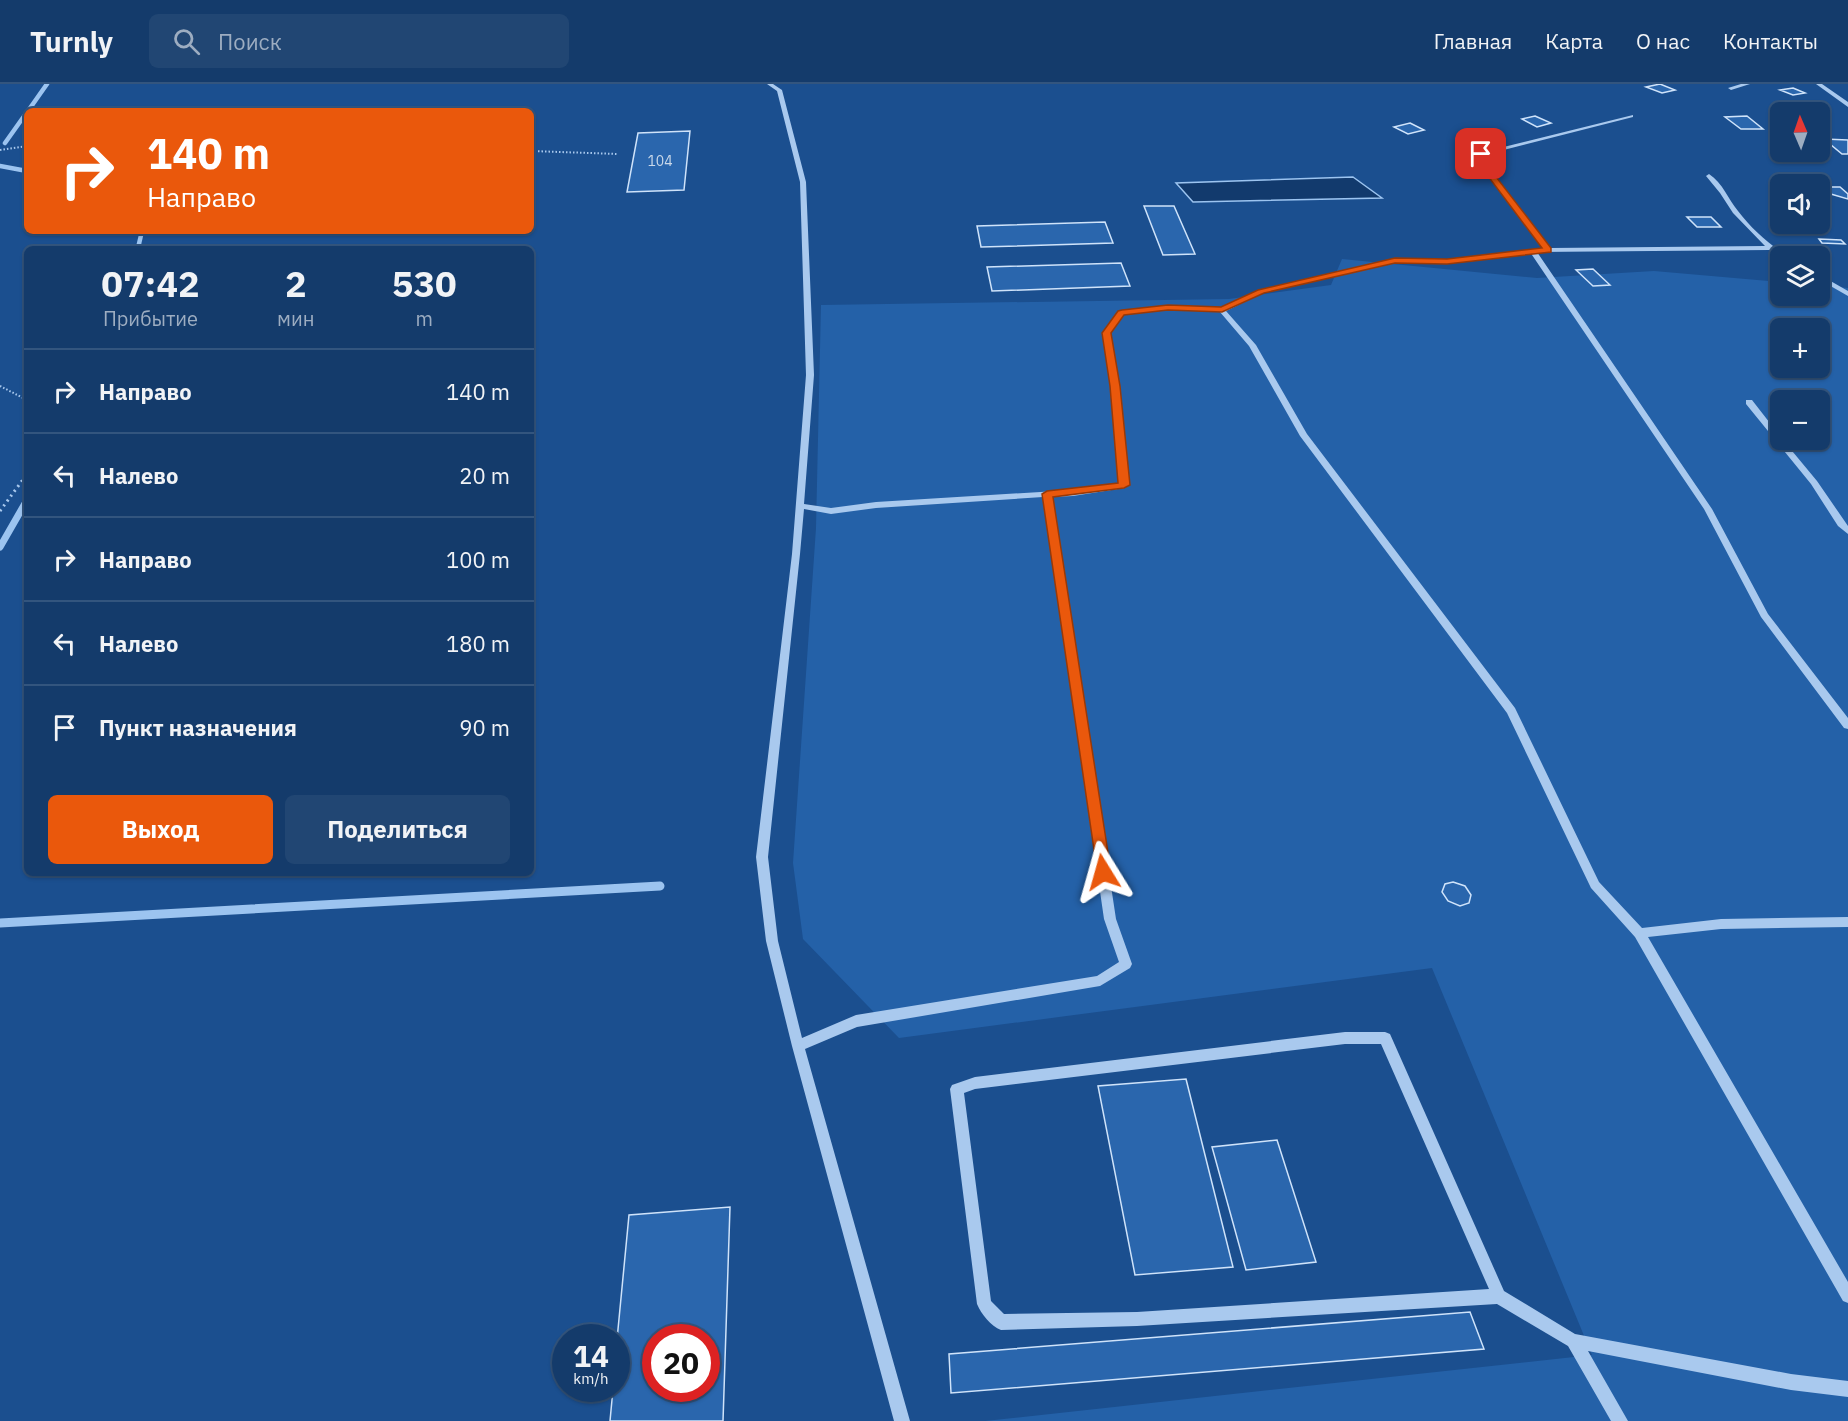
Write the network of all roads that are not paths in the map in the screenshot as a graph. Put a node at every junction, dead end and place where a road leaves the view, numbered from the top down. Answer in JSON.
{"nodes":[{"id":1,"x":770,"y":84,"type":"edge"},
{"id":2,"x":1747,"y":84,"type":"edge"},
{"id":3,"x":1819,"y":84,"type":"edge"},
{"id":4,"x":1731,"y":88,"type":"dead end"},
{"id":5,"x":1848,"y":105,"type":"edge"},
{"id":6,"x":1631,"y":116,"type":"dead end"},
{"id":7,"x":1709,"y":176,"type":"dead end"},
{"id":8,"x":1770,"y":248,"type":"joint"},
{"id":9,"x":1532,"y":250,"type":"junction"},
{"id":10,"x":1548,"y":250,"type":"junction"},
{"id":11,"x":1830,"y":283,"type":"edge"},
{"id":12,"x":1848,"y":294,"type":"edge"},
{"id":13,"x":1222,"y":310,"type":"junction"},
{"id":14,"x":1749,"y":402,"type":"dead end"},
{"id":15,"x":1047,"y":494,"type":"junction"},
{"id":16,"x":799,"y":506,"type":"junction"},
{"id":17,"x":1848,"y":531,"type":"edge"},
{"id":18,"x":1848,"y":725,"type":"edge"},
{"id":19,"x":1848,"y":922,"type":"edge"},
{"id":20,"x":1639,"y":933,"type":"junction"},
{"id":21,"x":798,"y":1046,"type":"junction"},
{"id":22,"x":1499,"y":1296,"type":"junction"},
{"id":23,"x":1848,"y":1296,"type":"edge"},
{"id":24,"x":1574,"y":1341,"type":"junction"},
{"id":25,"x":1848,"y":1389,"type":"edge"},
{"id":26,"x":902,"y":1421,"type":"edge"},
{"id":27,"x":1620,"y":1421,"type":"edge"}],
"edges":[{"from":1,"to":16,"type":"street"},
{"from":2,"to":4,"type":"street"},
{"from":3,"to":5,"type":"street"},
{"from":6,"to":10,"type":"street"},
{"from":7,"to":8,"type":"street"},
{"from":8,"to":10,"type":"street"},
{"from":9,"to":10,"type":"street"},
{"from":9,"to":13,"type":"street"},
{"from":9,"to":18,"type":"street"},
{"from":11,"to":12,"type":"street"},
{"from":13,"to":15,"type":"street"},
{"from":13,"to":20,"type":"street"},
{"from":14,"to":17,"type":"street"},
{"from":15,"to":16,"type":"street"},
{"from":15,"to":21,"type":"street"},
{"from":16,"to":21,"type":"street"},
{"from":19,"to":20,"type":"street"},
{"from":20,"to":23,"type":"street"},
{"from":21,"to":26,"type":"street"},
{"from":22,"to":22,"type":"street"},
{"from":22,"to":24,"type":"street"},
{"from":24,"to":25,"type":"street"},
{"from":24,"to":27,"type":"street"}]}
